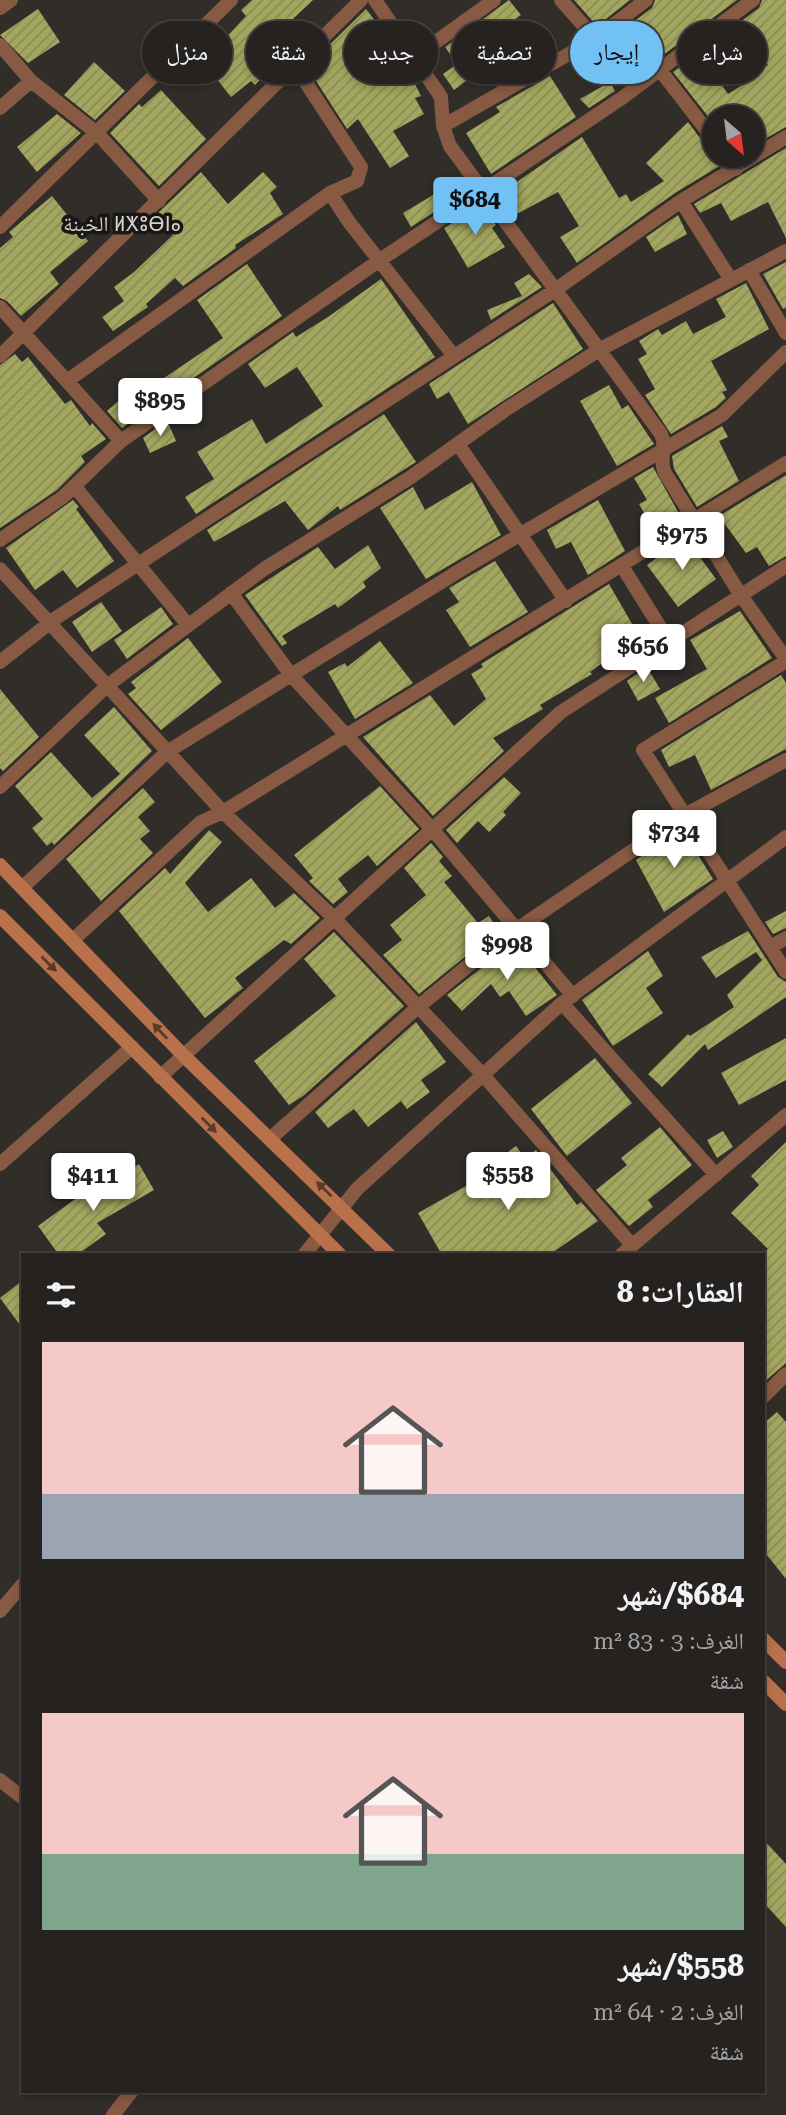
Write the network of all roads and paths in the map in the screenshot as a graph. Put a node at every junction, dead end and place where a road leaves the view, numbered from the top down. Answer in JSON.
{"nodes":[{"id":1,"x":11,"y":0,"type":"edge"},
{"id":2,"x":231,"y":0,"type":"edge"},
{"id":3,"x":361,"y":0,"type":"edge"},
{"id":4,"x":376,"y":0,"type":"edge"},
{"id":5,"x":494,"y":0,"type":"edge"},
{"id":6,"x":561,"y":0,"type":"edge"},
{"id":7,"x":646,"y":0,"type":"edge"},
{"id":8,"x":753,"y":0,"type":"edge"},
{"id":9,"x":0,"y":8,"type":"edge"},
{"id":10,"x":390,"y":21,"type":"edge"},
{"id":11,"x":579,"y":21,"type":"edge"},
{"id":12,"x":619,"y":21,"type":"edge"},
{"id":13,"x":330,"y":31,"type":"edge"},
{"id":14,"x":438,"y":40,"type":"edge"},
{"id":15,"x":0,"y":45,"type":"edge"},
{"id":16,"x":570,"y":53,"type":"edge"},
{"id":17,"x":663,"y":68,"type":"edge"},
{"id":18,"x":663,"y":74,"type":"edge"},
{"id":19,"x":31,"y":81,"type":"junction"},
{"id":20,"x":277,"y":84,"type":"edge"},
{"id":21,"x":307,"y":84,"type":"edge"},
{"id":22,"x":433,"y":84,"type":"edge"},
{"id":23,"x":641,"y":84,"type":"edge"},
{"id":24,"x":638,"y":86,"type":"joint"},
{"id":25,"x":0,"y":108,"type":"edge"},
{"id":26,"x":702,"y":124,"type":"edge"},
{"id":27,"x":443,"y":126,"type":"junction"},
{"id":28,"x":97,"y":134,"type":"junction"},
{"id":29,"x":786,"y":137,"type":"edge"},
{"id":30,"x":736,"y":169,"type":"joint"},
{"id":31,"x":330,"y":193,"type":"junction"},
{"id":32,"x":482,"y":193,"type":"junction"},
{"id":33,"x":159,"y":201,"type":"junction"},
{"id":34,"x":681,"y":201,"type":"junction"},
{"id":35,"x":0,"y":227,"type":"edge"},
{"id":36,"x":786,"y":251,"type":"edge"},
{"id":37,"x":380,"y":260,"type":"junction"},
{"id":38,"x":749,"y":271,"type":"junction"},
{"id":39,"x":731,"y":280,"type":"junction"},
{"id":40,"x":555,"y":290,"type":"junction"},
{"id":41,"x":0,"y":307,"type":"edge"},
{"id":42,"x":24,"y":332,"type":"junction"},
{"id":43,"x":786,"y":333,"type":"edge"},
{"id":44,"x":599,"y":350,"type":"junction"},
{"id":45,"x":786,"y":352,"type":"edge"},
{"id":46,"x":0,"y":356,"type":"edge"},
{"id":47,"x":454,"y":356,"type":"junction"},
{"id":48,"x":67,"y":380,"type":"junction"},
{"id":49,"x":121,"y":441,"type":"junction"},
{"id":50,"x":458,"y":444,"type":"junction"},
{"id":51,"x":663,"y":451,"type":"junction"},
{"id":52,"x":786,"y":463,"type":"edge"},
{"id":53,"x":75,"y":487,"type":"junction"},
{"id":54,"x":694,"y":521,"type":"junction"},
{"id":55,"x":521,"y":534,"type":"junction"},
{"id":56,"x":0,"y":540,"type":"edge"},
{"id":57,"x":137,"y":565,"type":"junction"},
{"id":58,"x":622,"y":566,"type":"junction"},
{"id":59,"x":786,"y":566,"type":"edge"},
{"id":60,"x":0,"y":569,"type":"edge"},
{"id":61,"x":231,"y":593,"type":"junction"},
{"id":62,"x":740,"y":594,"type":"junction"},
{"id":63,"x":566,"y":601,"type":"junction"},
{"id":64,"x":49,"y":623,"type":"junction"},
{"id":65,"x":188,"y":625,"type":"junction"},
{"id":66,"x":668,"y":640,"type":"junction"},
{"id":67,"x":786,"y":660,"type":"edge"},
{"id":68,"x":0,"y":662,"type":"edge"},
{"id":69,"x":291,"y":675,"type":"junction"},
{"id":70,"x":108,"y":685,"type":"junction"},
{"id":71,"x":345,"y":737,"type":"junction"},
{"id":72,"x":167,"y":752,"type":"junction"},
{"id":73,"x":786,"y":760,"type":"edge"},
{"id":74,"x":0,"y":787,"type":"edge"},
{"id":75,"x":223,"y":812,"type":"junction"},
{"id":76,"x":685,"y":816,"type":"junction"},
{"id":77,"x":432,"y":829,"type":"junction"},
{"id":78,"x":786,"y":837,"type":"edge"},
{"id":79,"x":0,"y":865,"type":"edge"},
{"id":80,"x":727,"y":880,"type":"junction"},
{"id":81,"x":23,"y":887,"type":"junction"},
{"id":82,"x":0,"y":916,"type":"edge"},
{"id":83,"x":334,"y":918,"type":"junction"},
{"id":84,"x":518,"y":929,"type":"junction"},
{"id":85,"x":74,"y":939,"type":"junction"},
{"id":86,"x":786,"y":939,"type":"edge"},
{"id":87,"x":770,"y":947,"type":"junction"},
{"id":88,"x":786,"y":972,"type":"edge"},
{"id":89,"x":568,"y":1000,"type":"junction"},
{"id":90,"x":418,"y":1007,"type":"junction"},
{"id":91,"x":132,"y":1047,"type":"junction"},
{"id":92,"x":183,"y":1055,"type":"junction"},
{"id":93,"x":483,"y":1075,"type":"junction"},
{"id":94,"x":160,"y":1077,"type":"junction"},
{"id":95,"x":786,"y":1115,"type":"edge"},
{"id":96,"x":271,"y":1138,"type":"junction"},
{"id":97,"x":0,"y":1164,"type":"edge"},
{"id":98,"x":716,"y":1175,"type":"junction"},
{"id":99,"x":345,"y":1208,"type":"junction"},
{"id":100,"x":320,"y":1235,"type":"junction"},
{"id":101,"x":627,"y":1250,"type":"edge"},
{"id":102,"x":306,"y":1253,"type":"edge"},
{"id":103,"x":338,"y":1253,"type":"edge"},
{"id":104,"x":387,"y":1253,"type":"edge"},
{"id":105,"x":786,"y":1374,"type":"edge"},
{"id":106,"x":765,"y":1395,"type":"edge"},
{"id":107,"x":21,"y":1586,"type":"edge"},
{"id":108,"x":0,"y":1611,"type":"edge"},
{"id":109,"x":765,"y":1641,"type":"edge"},
{"id":110,"x":786,"y":1662,"type":"edge"},
{"id":111,"x":765,"y":1683,"type":"edge"},
{"id":112,"x":786,"y":1704,"type":"edge"},
{"id":113,"x":0,"y":1780,"type":"edge"},
{"id":114,"x":21,"y":1796,"type":"edge"},
{"id":115,"x":130,"y":2093,"type":"edge"},
{"id":116,"x":113,"y":2115,"type":"edge"}],
"edges":[{"from":1,"to":9,"type":"street"},
{"from":2,"to":28,"type":"street"},
{"from":3,"to":13,"type":"street"},
{"from":4,"to":10,"type":"street"},
{"from":5,"to":14,"type":"street"},
{"from":6,"to":11,"type":"street"},
{"from":7,"to":12,"type":"street"},
{"from":8,"to":17,"type":"street"},
{"from":15,"to":19,"type":"street"},
{"from":16,"to":27,"type":"street"},
{"from":18,"to":26,"type":"street"},
{"from":19,"to":25,"type":"street"},
{"from":19,"to":28,"type":"street"},
{"from":20,"to":33,"type":"street"},
{"from":21,"to":31,"type":"street"},
{"from":22,"to":27,"type":"street"},
{"from":23,"to":24,"type":"street"},
{"from":24,"to":32,"type":"street"},
{"from":27,"to":32,"type":"street"},
{"from":28,"to":33,"type":"street"},
{"from":28,"to":35,"type":"street"},
{"from":29,"to":30,"type":"street"},
{"from":30,"to":34,"type":"street"},
{"from":31,"to":37,"type":"street"},
{"from":31,"to":48,"type":"street"},
{"from":32,"to":37,"type":"street"},
{"from":32,"to":40,"type":"street"},
{"from":33,"to":42,"type":"street"},
{"from":34,"to":39,"type":"street"},
{"from":34,"to":40,"type":"street"},
{"from":36,"to":38,"type":"street"},
{"from":37,"to":47,"type":"street"},
{"from":37,"to":49,"type":"street"},
{"from":38,"to":39,"type":"street"},
{"from":38,"to":43,"type":"street"},
{"from":39,"to":44,"type":"street"},
{"from":40,"to":44,"type":"street"},
{"from":40,"to":47,"type":"street"},
{"from":41,"to":42,"type":"street"},
{"from":42,"to":46,"type":"street"},
{"from":42,"to":48,"type":"street"},
{"from":44,"to":50,"type":"street"},
{"from":44,"to":51,"type":"street"},
{"from":45,"to":51,"type":"street"},
{"from":47,"to":57,"type":"street"},
{"from":48,"to":49,"type":"street"},
{"from":49,"to":53,"type":"street"},
{"from":50,"to":55,"type":"street"},
{"from":50,"to":61,"type":"street"},
{"from":51,"to":54,"type":"street"},
{"from":51,"to":55,"type":"street"},
{"from":52,"to":54,"type":"street"},
{"from":53,"to":56,"type":"street"},
{"from":53,"to":57,"type":"street"},
{"from":54,"to":58,"type":"street"},
{"from":54,"to":62,"type":"street"},
{"from":55,"to":63,"type":"street"},
{"from":55,"to":69,"type":"street"},
{"from":57,"to":64,"type":"street"},
{"from":57,"to":65,"type":"street"},
{"from":58,"to":63,"type":"street"},
{"from":58,"to":66,"type":"street"},
{"from":59,"to":62,"type":"street"},
{"from":60,"to":64,"type":"street"},
{"from":61,"to":65,"type":"street"},
{"from":61,"to":69,"type":"street"},
{"from":62,"to":66,"type":"street"},
{"from":62,"to":67,"type":"street"},
{"from":63,"to":71,"type":"street"},
{"from":64,"to":68,"type":"street"},
{"from":64,"to":70,"type":"street"},
{"from":65,"to":70,"type":"street"},
{"from":66,"to":77,"type":"street"},
{"from":67,"to":76,"type":"street"},
{"from":69,"to":71,"type":"street"},
{"from":69,"to":72,"type":"street"},
{"from":70,"to":72,"type":"street"},
{"from":70,"to":74,"type":"street"},
{"from":71,"to":75,"type":"street"},
{"from":71,"to":77,"type":"street"},
{"from":72,"to":75,"type":"street"},
{"from":72,"to":81,"type":"street"},
{"from":73,"to":76,"type":"street"},
{"from":75,"to":83,"type":"street"},
{"from":75,"to":85,"type":"street"},
{"from":76,"to":80,"type":"street"},
{"from":76,"to":84,"type":"street"},
{"from":77,"to":83,"type":"street"},
{"from":77,"to":84,"type":"street"},
{"from":78,"to":80,"type":"street"},
{"from":79,"to":81,"type":"main road"},
{"from":80,"to":87,"type":"street"},
{"from":80,"to":89,"type":"street"},
{"from":81,"to":85,"type":"main road"},
{"from":82,"to":91,"type":"main road","one_way":true},
{"from":83,"to":90,"type":"street"},
{"from":83,"to":92,"type":"street"},
{"from":84,"to":89,"type":"street"},
{"from":84,"to":90,"type":"street"},
{"from":92,"to":85,"type":"main road","one_way":true},
{"from":86,"to":87,"type":"street"},
{"from":87,"to":88,"type":"street"},
{"from":89,"to":93,"type":"street"},
{"from":89,"to":98,"type":"street"},
{"from":90,"to":93,"type":"street"},
{"from":90,"to":96,"type":"street"},
{"from":91,"to":94,"type":"main road"},
{"from":91,"to":97,"type":"street"},
{"from":92,"to":94,"type":"street"},
{"from":92,"to":96,"type":"main road"},
{"from":93,"to":99,"type":"street"},
{"from":93,"to":101,"type":"street"},
{"from":94,"to":100,"type":"main road","one_way":true},
{"from":95,"to":98,"type":"street"},
{"from":99,"to":96,"type":"main road","one_way":true},
{"from":98,"to":101,"type":"street"},
{"from":99,"to":100,"type":"street"},
{"from":99,"to":104,"type":"main road"},
{"from":100,"to":102,"type":"street"},
{"from":100,"to":103,"type":"main road"},
{"from":105,"to":106,"type":"street"},
{"from":107,"to":108,"type":"street"},
{"from":109,"to":110,"type":"main road"},
{"from":111,"to":112,"type":"main road"},
{"from":113,"to":114,"type":"street"},
{"from":115,"to":116,"type":"street"}]}
